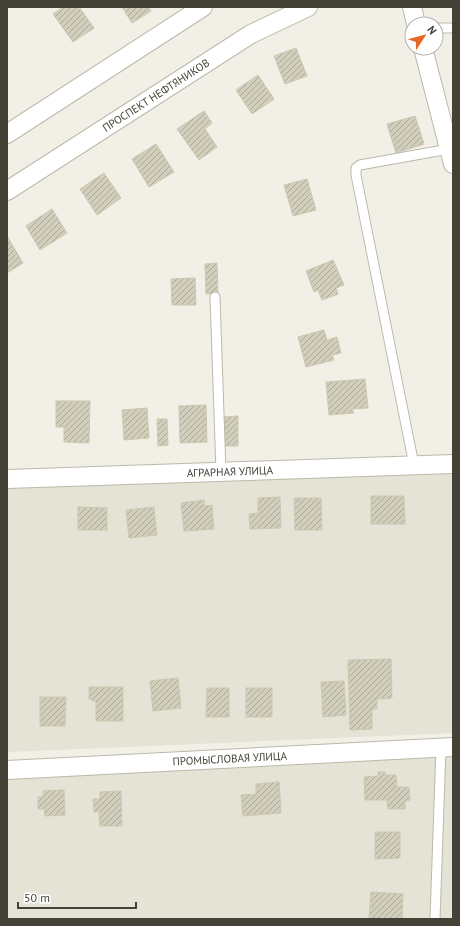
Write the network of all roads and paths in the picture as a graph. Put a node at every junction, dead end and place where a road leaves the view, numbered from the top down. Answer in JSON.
{"nodes":[{"id":1,"x":204,"y":7,"type":"edge"},
{"id":2,"x":308,"y":7,"type":"edge"},
{"id":3,"x":424,"y":56,"type":"edge"},
{"id":4,"x":7,"y":134,"type":"edge"},
{"id":5,"x":451,"y":156,"type":"edge"},
{"id":6,"x":7,"y":191,"type":"edge"},
{"id":7,"x":215,"y":297,"type":"dead end"},
{"id":8,"x":453,"y":464,"type":"edge"},
{"id":9,"x":414,"y":465,"type":"junction"},
{"id":10,"x":221,"y":472,"type":"junction"},
{"id":11,"x":7,"y":479,"type":"edge"},
{"id":12,"x":447,"y":748,"type":"edge"},
{"id":13,"x":7,"y":770,"type":"edge"},
{"id":14,"x":435,"y":919,"type":"edge"}],
"edges":[{"from":1,"to":4,"type":"street"},
{"from":2,"to":6,"type":"street","name":"ПРОСПЕКТ НЕФТЯНИКОВ"},
{"from":3,"to":5,"type":"street"},
{"from":5,"to":9,"type":"lane"},
{"from":7,"to":10,"type":"lane"},
{"from":8,"to":9,"type":"street","name":"АГРАРНАЯ УЛИЦА"},
{"from":9,"to":10,"type":"street","name":"АГРАРНАЯ УЛИЦА"},
{"from":10,"to":11,"type":"street","name":"АГРАРНАЯ УЛИЦА"},
{"from":12,"to":13,"type":"street","name":"ПРОМЫСЛОВАЯ УЛИЦА"},
{"from":12,"to":14,"type":"lane"}]}
